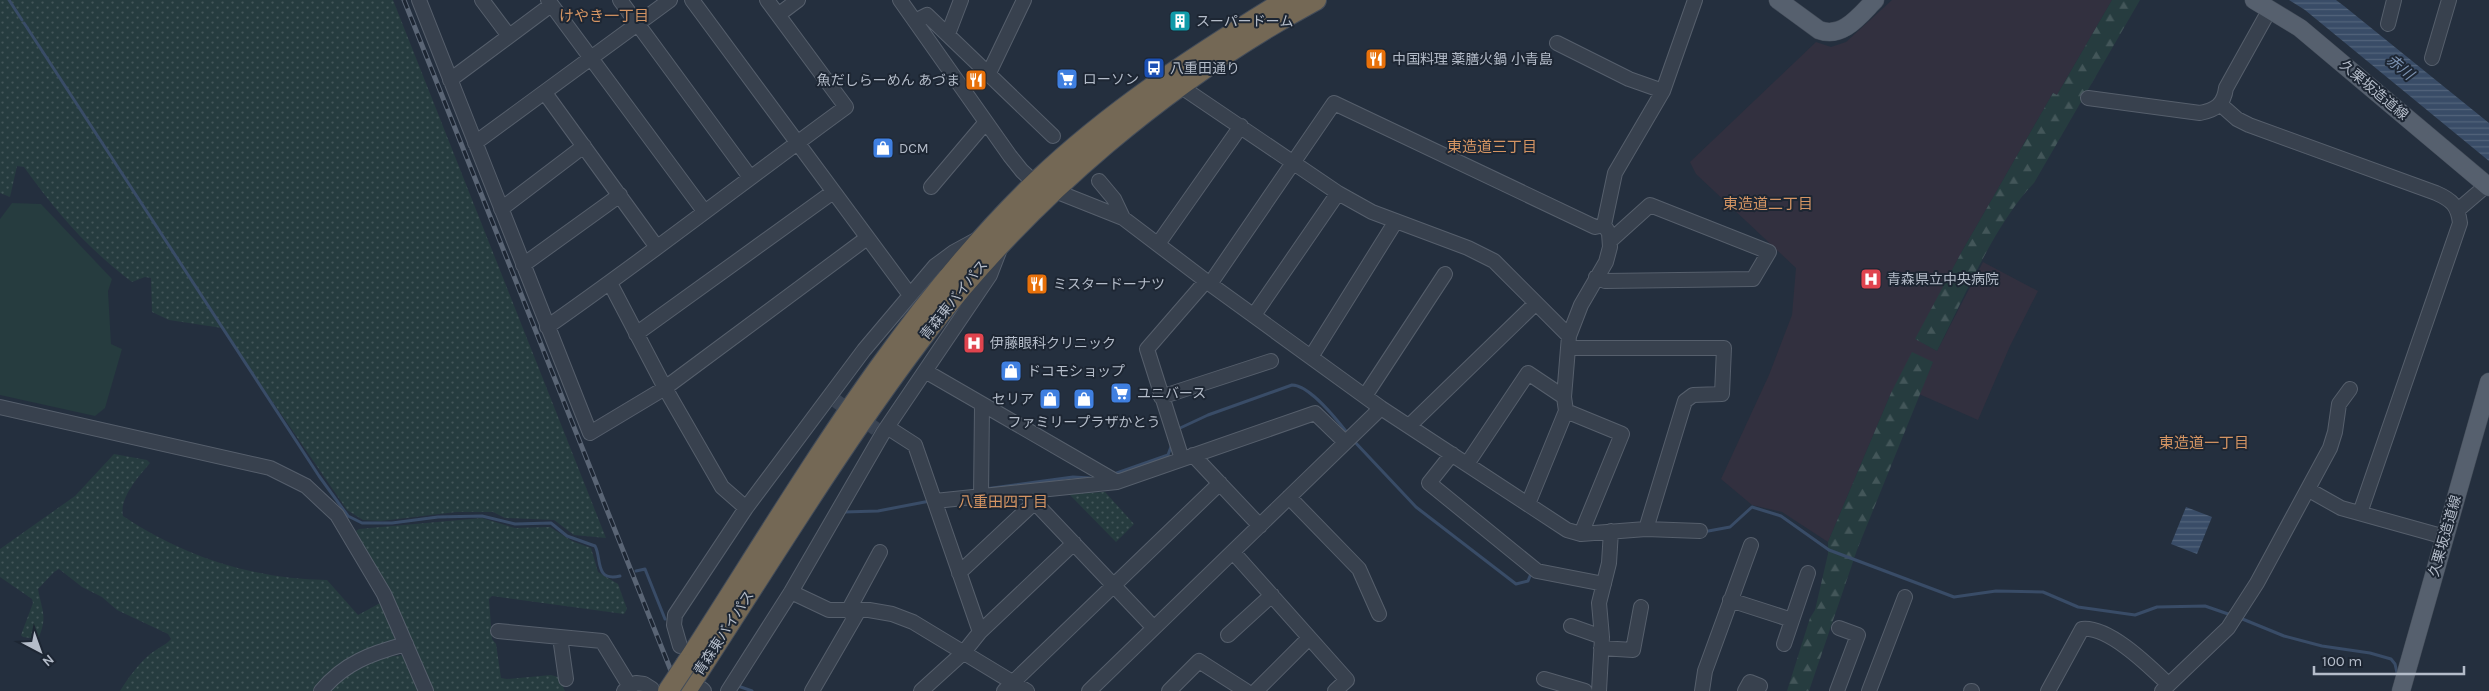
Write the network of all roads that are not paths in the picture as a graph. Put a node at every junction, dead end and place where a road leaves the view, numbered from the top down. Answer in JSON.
{"nodes":[{"id":1,"x":419,"y":0,"type":"edge"},
{"id":2,"x":482,"y":0,"type":"edge"},
{"id":3,"x":620,"y":0,"type":"edge"},
{"id":4,"x":670,"y":0,"type":"edge"},
{"id":5,"x":692,"y":0,"type":"edge"},
{"id":6,"x":767,"y":0,"type":"edge"},
{"id":7,"x":798,"y":0,"type":"edge"},
{"id":8,"x":900,"y":0,"type":"edge"},
{"id":9,"x":961,"y":0,"type":"edge"},
{"id":10,"x":1024,"y":0,"type":"edge"},
{"id":11,"x":1286,"y":0,"type":"edge"},
{"id":12,"x":1316,"y":0,"type":"edge"},
{"id":13,"x":1695,"y":0,"type":"edge"},
{"id":14,"x":1778,"y":0,"type":"edge"},
{"id":15,"x":1875,"y":0,"type":"edge"},
{"id":16,"x":2254,"y":0,"type":"edge"},
{"id":17,"x":2394,"y":0,"type":"edge"},
{"id":18,"x":2449,"y":0,"type":"edge"},
{"id":19,"x":550,"y":2,"type":"edge"},
{"id":20,"x":2270,"y":9,"type":"junction"},
{"id":21,"x":778,"y":15,"type":"junction"},
{"id":22,"x":915,"y":21,"type":"junction"},
{"id":23,"x":638,"y":24,"type":"junction"},
{"id":24,"x":2388,"y":24,"type":"dead end"},
{"id":25,"x":948,"y":34,"type":"junction"},
{"id":26,"x":509,"y":36,"type":"junction"},
{"id":27,"x":1556,"y":43,"type":"dead end"},
{"id":28,"x":591,"y":58,"type":"junction"},
{"id":29,"x":2432,"y":58,"type":"dead end"},
{"id":30,"x":988,"y":75,"type":"junction"},
{"id":31,"x":450,"y":80,"type":"junction"},
{"id":32,"x":1180,"y":86,"type":"junction"},
{"id":33,"x":1663,"y":91,"type":"junction"},
{"id":34,"x":545,"y":92,"type":"junction"},
{"id":35,"x":2088,"y":98,"type":"dead end"},
{"id":36,"x":2220,"y":104,"type":"junction"},
{"id":37,"x":986,"y":122,"type":"junction"},
{"id":38,"x":1241,"y":126,"type":"junction"},
{"id":39,"x":1053,"y":136,"type":"dead end"},
{"id":40,"x":475,"y":142,"type":"junction"},
{"id":41,"x":798,"y":142,"type":"junction"},
{"id":42,"x":584,"y":146,"type":"junction"},
{"id":43,"x":1294,"y":163,"type":"junction"},
{"id":44,"x":750,"y":177,"type":"junction"},
{"id":45,"x":1099,"y":181,"type":"dead end"},
{"id":46,"x":1035,"y":183,"type":"junction"},
{"id":47,"x":2488,"y":186,"type":"edge"},
{"id":48,"x":931,"y":187,"type":"dead end"},
{"id":49,"x":833,"y":192,"type":"junction"},
{"id":50,"x":1054,"y":192,"type":"junction"},
{"id":51,"x":1338,"y":193,"type":"junction"},
{"id":52,"x":620,"y":195,"type":"junction"},
{"id":53,"x":501,"y":209,"type":"junction"},
{"id":54,"x":2459,"y":209,"type":"junction"},
{"id":55,"x":704,"y":211,"type":"junction"},
{"id":56,"x":1123,"y":218,"type":"junction"},
{"id":57,"x":1396,"y":221,"type":"junction"},
{"id":58,"x":1604,"y":225,"type":"junction"},
{"id":59,"x":867,"y":238,"type":"junction"},
{"id":60,"x":992,"y":240,"type":"junction"},
{"id":61,"x":1610,"y":241,"type":"junction"},
{"id":62,"x":1158,"y":244,"type":"junction"},
{"id":63,"x":656,"y":246,"type":"junction"},
{"id":64,"x":523,"y":265,"type":"junction"},
{"id":65,"x":1445,"y":274,"type":"dead end"},
{"id":66,"x":1596,"y":277,"type":"junction"},
{"id":67,"x":1208,"y":282,"type":"junction"},
{"id":68,"x":610,"y":283,"type":"junction"},
{"id":69,"x":910,"y":295,"type":"junction"},
{"id":70,"x":1536,"y":303,"type":"junction"},
{"id":71,"x":1254,"y":315,"type":"junction"},
{"id":72,"x":547,"y":326,"type":"junction"},
{"id":73,"x":636,"y":334,"type":"junction"},
{"id":74,"x":1569,"y":342,"type":"junction"},
{"id":75,"x":1311,"y":357,"type":"junction"},
{"id":76,"x":1271,"y":361,"type":"dead end"},
{"id":77,"x":925,"y":371,"type":"junction"},
{"id":78,"x":2489,"y":382,"type":"edge"},
{"id":79,"x":665,"y":388,"type":"junction"},
{"id":80,"x":2350,"y":389,"type":"dead end"},
{"id":81,"x":1160,"y":396,"type":"junction"},
{"id":82,"x":1365,"y":396,"type":"junction"},
{"id":83,"x":1565,"y":404,"type":"junction"},
{"id":84,"x":982,"y":406,"type":"junction"},
{"id":85,"x":0,"y":407,"type":"edge"},
{"id":86,"x":1381,"y":408,"type":"junction"},
{"id":87,"x":1409,"y":426,"type":"junction"},
{"id":88,"x":882,"y":430,"type":"junction"},
{"id":89,"x":1346,"y":442,"type":"junction"},
{"id":90,"x":1452,"y":454,"type":"junction"},
{"id":91,"x":1188,"y":457,"type":"junction"},
{"id":92,"x":1467,"y":464,"type":"junction"},
{"id":93,"x":1117,"y":482,"type":"junction"},
{"id":94,"x":1220,"y":483,"type":"junction"},
{"id":95,"x":2309,"y":490,"type":"junction"},
{"id":96,"x":980,"y":497,"type":"junction"},
{"id":97,"x":1030,"y":497,"type":"junction"},
{"id":98,"x":1289,"y":497,"type":"junction"},
{"id":99,"x":936,"y":501,"type":"junction"},
{"id":100,"x":1528,"y":504,"type":"junction"},
{"id":101,"x":746,"y":508,"type":"junction"},
{"id":102,"x":2360,"y":512,"type":"junction"},
{"id":103,"x":1260,"y":526,"type":"junction"},
{"id":104,"x":1646,"y":529,"type":"junction"},
{"id":105,"x":1611,"y":530,"type":"junction"},
{"id":106,"x":1700,"y":531,"type":"dead end"},
{"id":107,"x":1581,"y":534,"type":"junction"},
{"id":108,"x":2445,"y":538,"type":"junction"},
{"id":109,"x":1074,"y":543,"type":"junction"},
{"id":110,"x":1751,"y":545,"type":"dead end"},
{"id":111,"x":880,"y":552,"type":"dead end"},
{"id":112,"x":1233,"y":552,"type":"junction"},
{"id":113,"x":959,"y":573,"type":"junction"},
{"id":114,"x":1808,"y":573,"type":"dead end"},
{"id":115,"x":1114,"y":584,"type":"junction"},
{"id":116,"x":1604,"y":584,"type":"junction"},
{"id":117,"x":791,"y":592,"type":"junction"},
{"id":118,"x":1272,"y":595,"type":"junction"},
{"id":119,"x":1905,"y":597,"type":"dead end"},
{"id":120,"x":1730,"y":600,"type":"junction"},
{"id":121,"x":1641,"y":607,"type":"dead end"},
{"id":122,"x":854,"y":610,"type":"junction"},
{"id":123,"x":1379,"y":614,"type":"dead end"},
{"id":124,"x":1792,"y":620,"type":"junction"},
{"id":125,"x":1570,"y":626,"type":"dead end"},
{"id":126,"x":1154,"y":628,"type":"junction"},
{"id":127,"x":1840,"y":628,"type":"dead end"},
{"id":128,"x":498,"y":631,"type":"dead end"},
{"id":129,"x":980,"y":632,"type":"junction"},
{"id":130,"x":1228,"y":635,"type":"dead end"},
{"id":131,"x":560,"y":637,"type":"junction"},
{"id":132,"x":1309,"y":638,"type":"junction"},
{"id":133,"x":1601,"y":643,"type":"junction"},
{"id":134,"x":406,"y":644,"type":"junction"},
{"id":135,"x":1784,"y":644,"type":"dead end"},
{"id":136,"x":964,"y":652,"type":"junction"},
{"id":137,"x":692,"y":677,"type":"edge"},
{"id":138,"x":566,"y":679,"type":"dead end"},
{"id":139,"x":1544,"y":679,"type":"dead end"},
{"id":140,"x":1014,"y":681,"type":"junction"},
{"id":141,"x":1760,"y":686,"type":"dead end"},
{"id":142,"x":627,"y":688,"type":"edge"},
{"id":143,"x":2165,"y":688,"type":"edge"},
{"id":144,"x":660,"y":690,"type":"edge"},
{"id":145,"x":321,"y":691,"type":"edge"},
{"id":146,"x":426,"y":691,"type":"edge"},
{"id":147,"x":728,"y":691,"type":"edge"},
{"id":148,"x":812,"y":691,"type":"edge"},
{"id":149,"x":921,"y":691,"type":"edge"},
{"id":150,"x":1004,"y":691,"type":"edge"},
{"id":151,"x":1027,"y":691,"type":"edge"},
{"id":152,"x":1089,"y":691,"type":"edge"},
{"id":153,"x":1169,"y":691,"type":"edge"},
{"id":154,"x":1246,"y":691,"type":"edge"},
{"id":155,"x":1256,"y":691,"type":"edge"},
{"id":156,"x":1335,"y":691,"type":"edge"},
{"id":157,"x":1585,"y":691,"type":"edge"},
{"id":158,"x":1598,"y":691,"type":"edge"},
{"id":159,"x":1702,"y":691,"type":"edge"},
{"id":160,"x":1745,"y":691,"type":"edge"},
{"id":161,"x":1838,"y":691,"type":"edge"},
{"id":162,"x":1868,"y":691,"type":"edge"},
{"id":163,"x":2048,"y":691,"type":"edge"},
{"id":164,"x":2401,"y":691,"type":"edge"}],
"edges":[{"from":1,"to":31,"type":"street"},
{"from":2,"to":26,"type":"street"},
{"from":3,"to":23,"type":"street"},
{"from":4,"to":23,"type":"street"},
{"from":5,"to":41,"type":"street"},
{"from":6,"to":21,"type":"street"},
{"from":7,"to":21,"type":"street"},
{"from":8,"to":22,"type":"street"},
{"from":9,"to":25,"type":"street"},
{"from":10,"to":30,"type":"street"},
{"from":11,"to":46,"type":"highway","name":"青森東バイパス"},
{"from":12,"to":32,"type":"highway","name":"青森東バイパス"},
{"from":13,"to":33,"type":"street"},
{"from":14,"to":15,"type":"main road"},
{"from":16,"to":20,"type":"main road","name":"久栗坂造道線"},
{"from":17,"to":24,"type":"street"},
{"from":18,"to":29,"type":"street"},
{"from":19,"to":26,"type":"street"},
{"from":19,"to":28,"type":"street"},
{"from":20,"to":36,"type":"street"},
{"from":20,"to":47,"type":"main road","name":"久栗坂造道線"},
{"from":21,"to":41,"type":"street"},
{"from":22,"to":25,"type":"street"},
{"from":22,"to":37,"type":"street"},
{"from":23,"to":28,"type":"street"},
{"from":23,"to":44,"type":"street"},
{"from":25,"to":30,"type":"street"},
{"from":26,"to":31,"type":"street"},
{"from":27,"to":33,"type":"street"},
{"from":28,"to":34,"type":"street"},
{"from":28,"to":55,"type":"street"},
{"from":30,"to":39,"type":"street"},
{"from":31,"to":40,"type":"street"},
{"from":32,"to":38,"type":"street"},
{"from":32,"to":50,"type":"highway","name":"青森東バイパス"},
{"from":33,"to":58,"type":"street"},
{"from":34,"to":40,"type":"street"},
{"from":34,"to":42,"type":"street"},
{"from":35,"to":36,"type":"street"},
{"from":36,"to":54,"type":"street"},
{"from":37,"to":46,"type":"street"},
{"from":37,"to":48,"type":"street"},
{"from":38,"to":43,"type":"street"},
{"from":38,"to":62,"type":"street"},
{"from":40,"to":53,"type":"street"},
{"from":41,"to":44,"type":"street"},
{"from":41,"to":49,"type":"street"},
{"from":42,"to":52,"type":"street"},
{"from":42,"to":53,"type":"street"},
{"from":43,"to":51,"type":"street"},
{"from":43,"to":58,"type":"street"},
{"from":43,"to":67,"type":"street"},
{"from":44,"to":55,"type":"street"},
{"from":45,"to":56,"type":"street"},
{"from":46,"to":50,"type":"street"},
{"from":46,"to":60,"type":"highway","name":"青森東バイパス"},
{"from":47,"to":54,"type":"street"},
{"from":49,"to":59,"type":"street"},
{"from":49,"to":73,"type":"street"},
{"from":50,"to":56,"type":"street"},
{"from":50,"to":60,"type":"highway","name":"青森東バイパス"},
{"from":51,"to":57,"type":"street"},
{"from":51,"to":71,"type":"street"},
{"from":52,"to":63,"type":"street"},
{"from":52,"to":64,"type":"street"},
{"from":53,"to":64,"type":"street"},
{"from":54,"to":102,"type":"street"},
{"from":55,"to":63,"type":"street"},
{"from":56,"to":62,"type":"street"},
{"from":57,"to":70,"type":"street"},
{"from":57,"to":75,"type":"street"},
{"from":58,"to":61,"type":"street"},
{"from":59,"to":69,"type":"street"},
{"from":59,"to":79,"type":"street"},
{"from":60,"to":69,"type":"street"},
{"from":60,"to":77,"type":"street"},
{"from":60,"to":137,"type":"highway","name":"青森東バイパス"},
{"from":61,"to":66,"type":"street"},
{"from":61,"to":66,"type":"street"},
{"from":62,"to":67,"type":"street"},
{"from":63,"to":68,"type":"street"},
{"from":64,"to":72,"type":"street"},
{"from":65,"to":82,"type":"street"},
{"from":66,"to":74,"type":"street"},
{"from":67,"to":71,"type":"street"},
{"from":67,"to":81,"type":"street"},
{"from":68,"to":72,"type":"street"},
{"from":68,"to":73,"type":"street"},
{"from":69,"to":101,"type":"street"},
{"from":70,"to":74,"type":"street"},
{"from":70,"to":87,"type":"street"},
{"from":71,"to":75,"type":"street"},
{"from":72,"to":79,"type":"street"},
{"from":73,"to":79,"type":"street"},
{"from":74,"to":83,"type":"street"},
{"from":74,"to":104,"type":"street"},
{"from":75,"to":82,"type":"street"},
{"from":76,"to":81,"type":"street"},
{"from":77,"to":84,"type":"street"},
{"from":77,"to":88,"type":"street"},
{"from":78,"to":108,"type":"main road","name":"久栗坂造道線"},
{"from":79,"to":101,"type":"street"},
{"from":80,"to":95,"type":"street"},
{"from":81,"to":91,"type":"street"},
{"from":82,"to":86,"type":"street"},
{"from":83,"to":92,"type":"street"},
{"from":83,"to":100,"type":"street"},
{"from":83,"to":107,"type":"street"},
{"from":84,"to":93,"type":"street"},
{"from":84,"to":96,"type":"street"},
{"from":85,"to":134,"type":"street"},
{"from":86,"to":87,"type":"street"},
{"from":86,"to":89,"type":"street"},
{"from":87,"to":90,"type":"street"},
{"from":88,"to":99,"type":"street"},
{"from":88,"to":117,"type":"street"},
{"from":89,"to":91,"type":"street"},
{"from":89,"to":98,"type":"street"},
{"from":90,"to":92,"type":"street"},
{"from":90,"to":116,"type":"street"},
{"from":91,"to":93,"type":"street"},
{"from":91,"to":94,"type":"street"},
{"from":92,"to":100,"type":"street"},
{"from":93,"to":97,"type":"street"},
{"from":94,"to":103,"type":"street"},
{"from":94,"to":115,"type":"street"},
{"from":95,"to":102,"type":"street"},
{"from":95,"to":143,"type":"street"},
{"from":96,"to":97,"type":"street"},
{"from":96,"to":99,"type":"street"},
{"from":97,"to":109,"type":"street"},
{"from":97,"to":113,"type":"street"},
{"from":98,"to":103,"type":"street"},
{"from":98,"to":123,"type":"street"},
{"from":99,"to":113,"type":"street"},
{"from":100,"to":107,"type":"street"},
{"from":101,"to":137,"type":"street"},
{"from":102,"to":108,"type":"street"},
{"from":103,"to":112,"type":"street"},
{"from":104,"to":105,"type":"street"},
{"from":104,"to":106,"type":"street"},
{"from":105,"to":107,"type":"street"},
{"from":105,"to":116,"type":"street"},
{"from":108,"to":164,"type":"main road","name":"久栗坂造道線"},
{"from":109,"to":115,"type":"street"},
{"from":109,"to":129,"type":"street"},
{"from":110,"to":120,"type":"street"},
{"from":111,"to":122,"type":"street"},
{"from":112,"to":118,"type":"street"},
{"from":112,"to":126,"type":"street"},
{"from":113,"to":129,"type":"street"},
{"from":114,"to":124,"type":"street"},
{"from":115,"to":126,"type":"street"},
{"from":115,"to":140,"type":"street"},
{"from":116,"to":133,"type":"street"},
{"from":117,"to":122,"type":"street"},
{"from":117,"to":147,"type":"street"},
{"from":118,"to":130,"type":"street"},
{"from":118,"to":132,"type":"street"},
{"from":119,"to":162,"type":"street"},
{"from":120,"to":124,"type":"street"},
{"from":120,"to":159,"type":"street"},
{"from":121,"to":133,"type":"street"},
{"from":122,"to":136,"type":"street"},
{"from":122,"to":148,"type":"street"},
{"from":124,"to":135,"type":"street"},
{"from":125,"to":133,"type":"street"},
{"from":126,"to":152,"type":"street"},
{"from":127,"to":161,"type":"street"},
{"from":128,"to":131,"type":"street"},
{"from":129,"to":136,"type":"street"},
{"from":131,"to":138,"type":"street"},
{"from":131,"to":142,"type":"street"},
{"from":132,"to":155,"type":"street"},
{"from":132,"to":156,"type":"street"},
{"from":133,"to":158,"type":"street"},
{"from":134,"to":145,"type":"street"},
{"from":134,"to":146,"type":"street"},
{"from":136,"to":140,"type":"street"},
{"from":136,"to":149,"type":"street"},
{"from":137,"to":144,"type":"highway","name":"青森東バイパス","bridge":true},
{"from":139,"to":157,"type":"street"},
{"from":140,"to":150,"type":"street"},
{"from":140,"to":151,"type":"street"},
{"from":141,"to":160,"type":"street"},
{"from":142,"to":144,"type":"street"},
{"from":143,"to":163,"type":"street"},
{"from":153,"to":154,"type":"street"}]}
